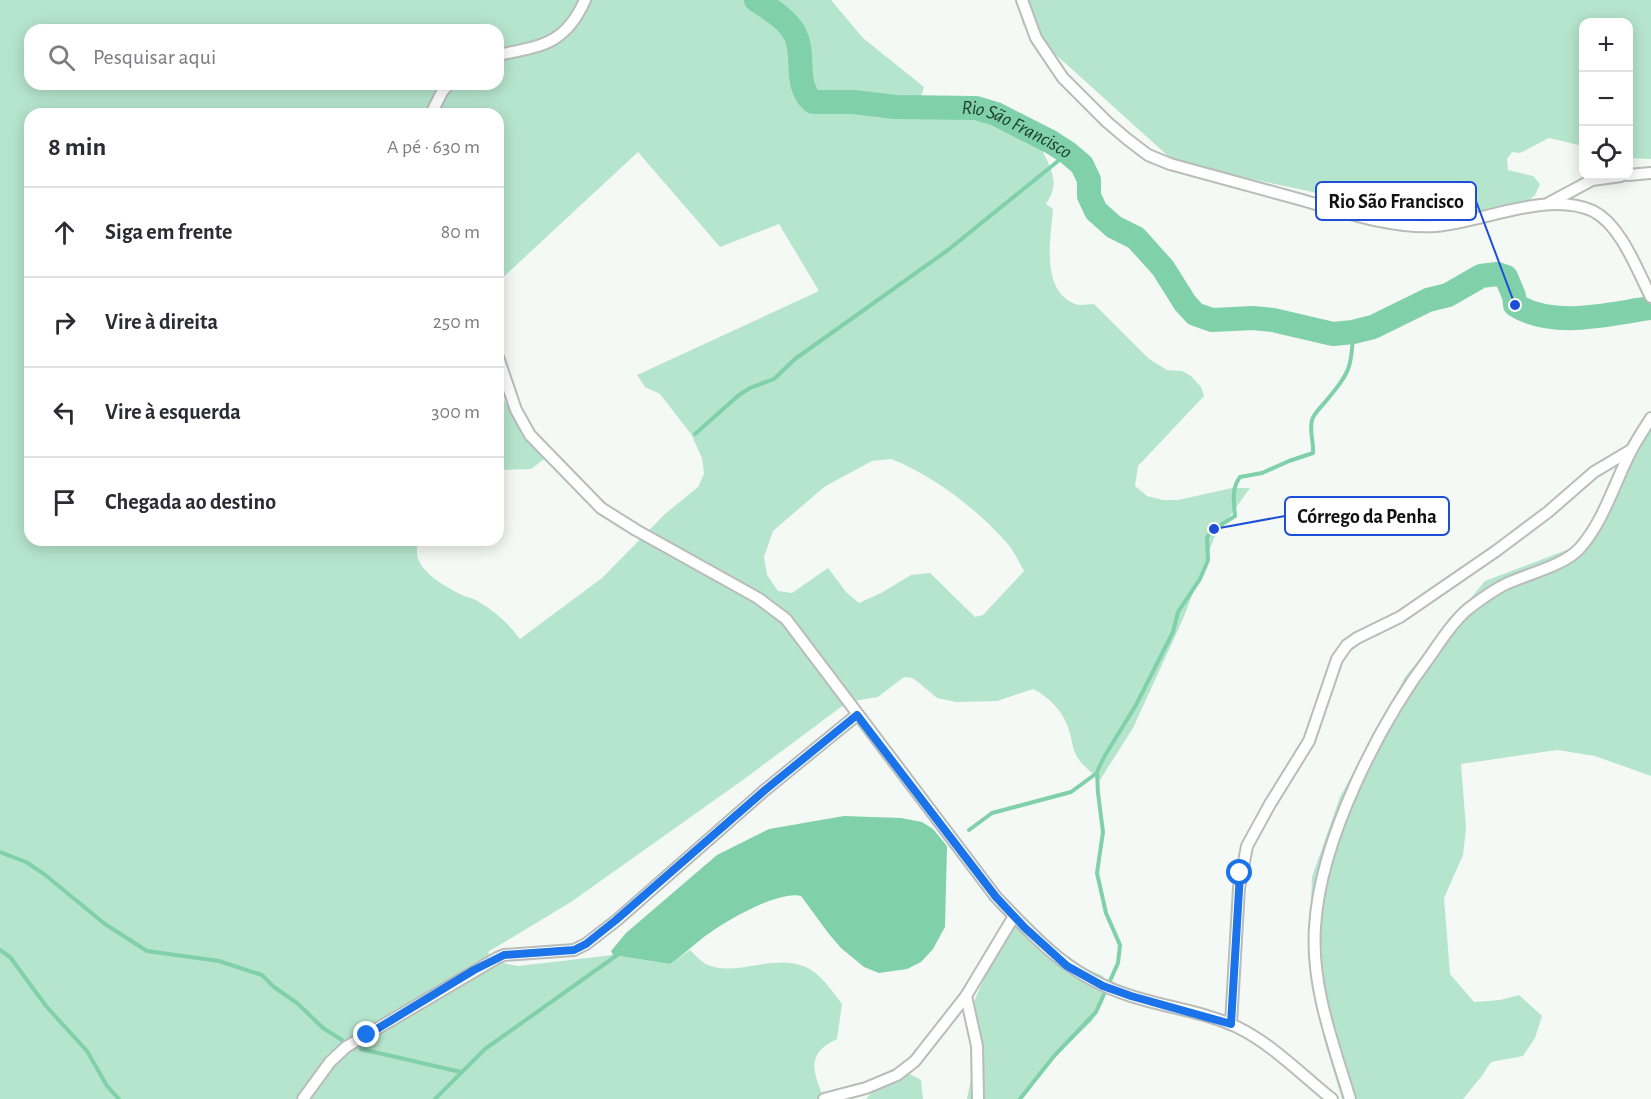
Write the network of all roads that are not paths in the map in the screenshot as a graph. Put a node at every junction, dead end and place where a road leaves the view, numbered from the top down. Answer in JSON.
{"nodes":[{"id":1,"x":585,"y":0,"type":"edge"},
{"id":2,"x":1022,"y":0,"type":"edge"},
{"id":3,"x":504,"y":54,"type":"edge"},
{"id":4,"x":444,"y":90,"type":"edge"},
{"id":5,"x":434,"y":108,"type":"edge"},
{"id":6,"x":1651,"y":172,"type":"edge"},
{"id":7,"x":1633,"y":174,"type":"edge"},
{"id":8,"x":1592,"y":180,"type":"edge"},
{"id":9,"x":1546,"y":204,"type":"junction"},
{"id":10,"x":1651,"y":297,"type":"edge"},
{"id":11,"x":504,"y":374,"type":"edge"},
{"id":12,"x":1651,"y":418,"type":"edge"},
{"id":13,"x":1631,"y":450,"type":"junction"},
{"id":14,"x":857,"y":715,"type":"junction"},
{"id":15,"x":1014,"y":916,"type":"junction"},
{"id":16,"x":966,"y":996,"type":"junction"},
{"id":17,"x":1231,"y":1024,"type":"junction"},
{"id":18,"x":303,"y":1099,"type":"edge"},
{"id":19,"x":824,"y":1099,"type":"edge"},
{"id":20,"x":978,"y":1099,"type":"edge"},
{"id":21,"x":1332,"y":1099,"type":"edge"},
{"id":22,"x":1350,"y":1099,"type":"edge"}],
"edges":[{"from":1,"to":3,"type":"street"},
{"from":2,"to":9,"type":"street"},
{"from":4,"to":5,"type":"street"},
{"from":6,"to":7,"type":"street"},
{"from":8,"to":9,"type":"street"},
{"from":9,"to":10,"type":"street"},
{"from":11,"to":14,"type":"street"},
{"from":12,"to":13,"type":"street"},
{"from":13,"to":17,"type":"street"},
{"from":13,"to":22,"type":"street"},
{"from":14,"to":15,"type":"street"},
{"from":14,"to":18,"type":"street"},
{"from":15,"to":16,"type":"street"},
{"from":15,"to":17,"type":"street"},
{"from":16,"to":19,"type":"street"},
{"from":16,"to":20,"type":"street"},
{"from":17,"to":21,"type":"street"}]}
